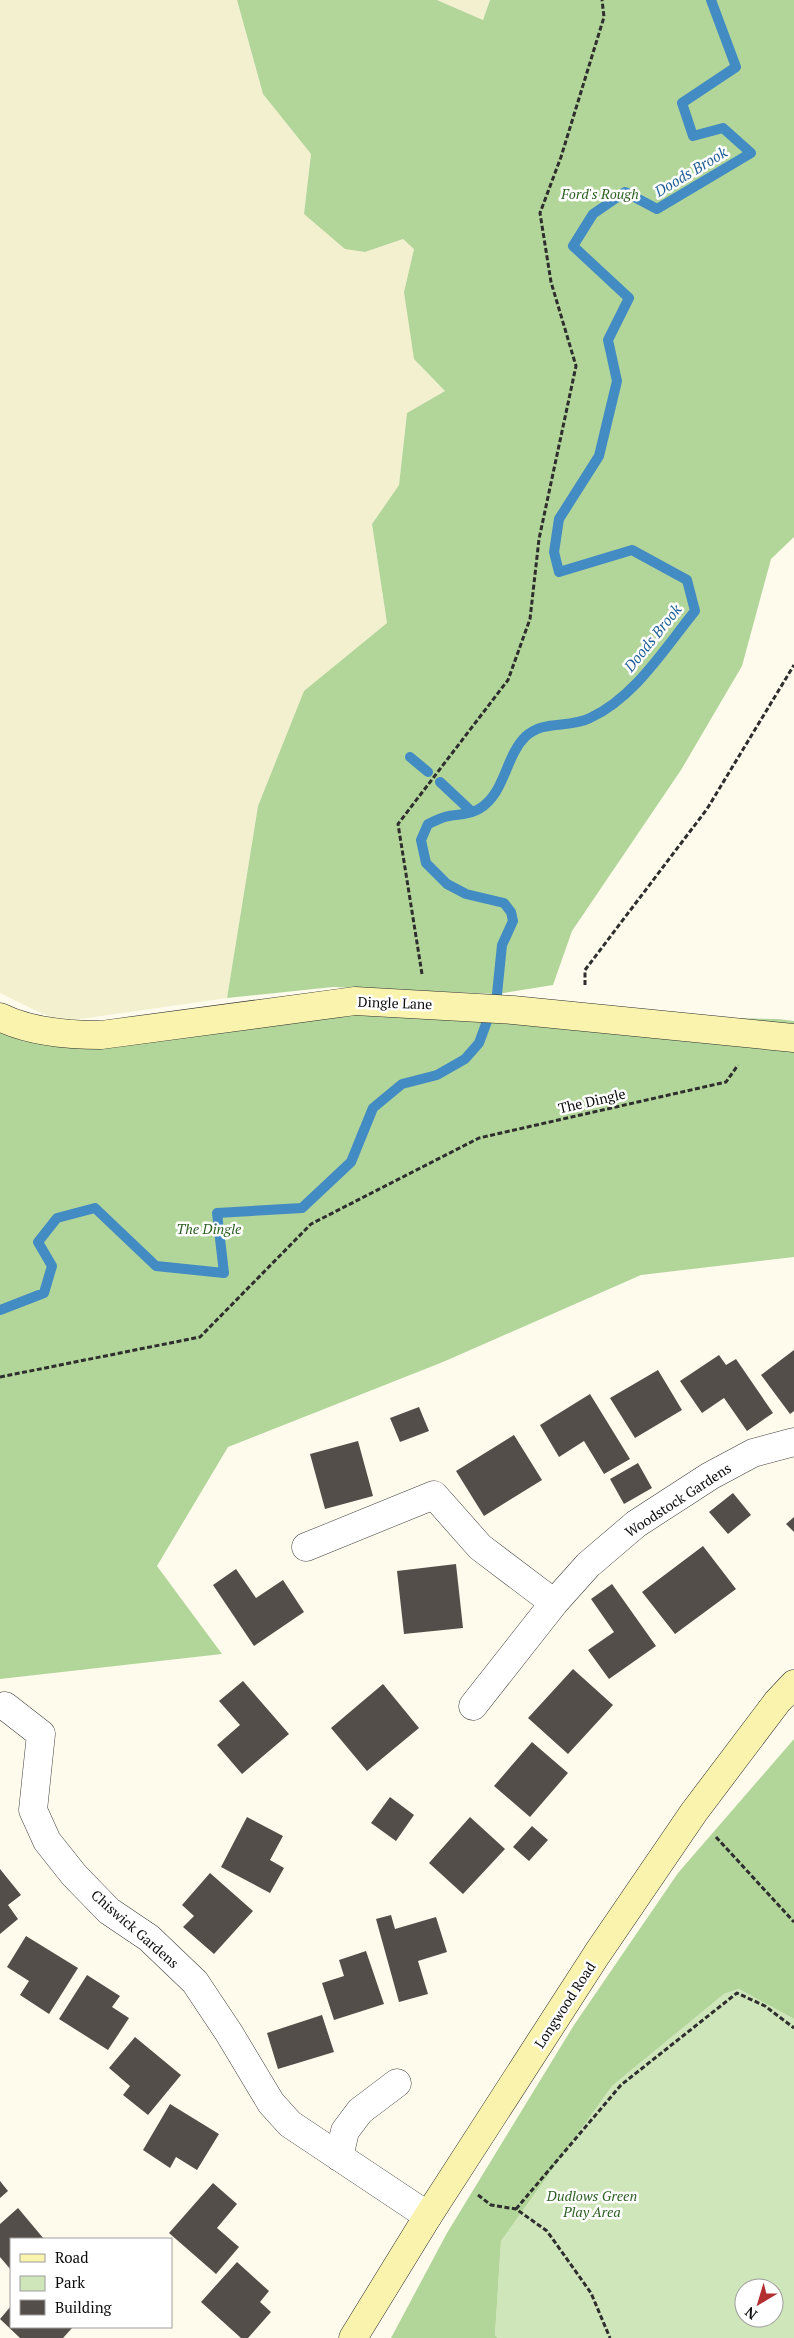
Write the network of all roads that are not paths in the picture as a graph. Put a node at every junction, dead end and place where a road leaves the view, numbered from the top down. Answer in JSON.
{"nodes":[{"id":1,"x":0,"y":1017,"type":"edge"},
{"id":2,"x":794,"y":1038,"type":"edge"},
{"id":3,"x":794,"y":1442,"type":"edge"},
{"id":4,"x":306,"y":1547,"type":"dead end"},
{"id":5,"x":554,"y":1603,"type":"junction"},
{"id":6,"x":794,"y":1684,"type":"edge"},
{"id":7,"x":5,"y":1706,"type":"dead end"},
{"id":8,"x":473,"y":1706,"type":"dead end"},
{"id":9,"x":397,"y":2083,"type":"dead end"},
{"id":10,"x":340,"y":2157,"type":"junction"},
{"id":11,"x":428,"y":2216,"type":"junction"},
{"id":12,"x":353,"y":2338,"type":"edge"}],
"edges":[{"from":1,"to":2,"type":"street","name":"Dingle Lane"},
{"from":3,"to":5,"type":"street","name":"Woodstock Gardens"},
{"from":4,"to":5,"type":"street"},
{"from":5,"to":8,"type":"street","name":"Woodstock Gardens"},
{"from":6,"to":11,"type":"street","name":"Longwood Road"},
{"from":7,"to":10,"type":"street","name":"Chiswick Gardens"},
{"from":9,"to":10,"type":"street"},
{"from":10,"to":11,"type":"street","name":"Chiswick Gardens"},
{"from":11,"to":12,"type":"street","name":"Longwood Road"}]}
